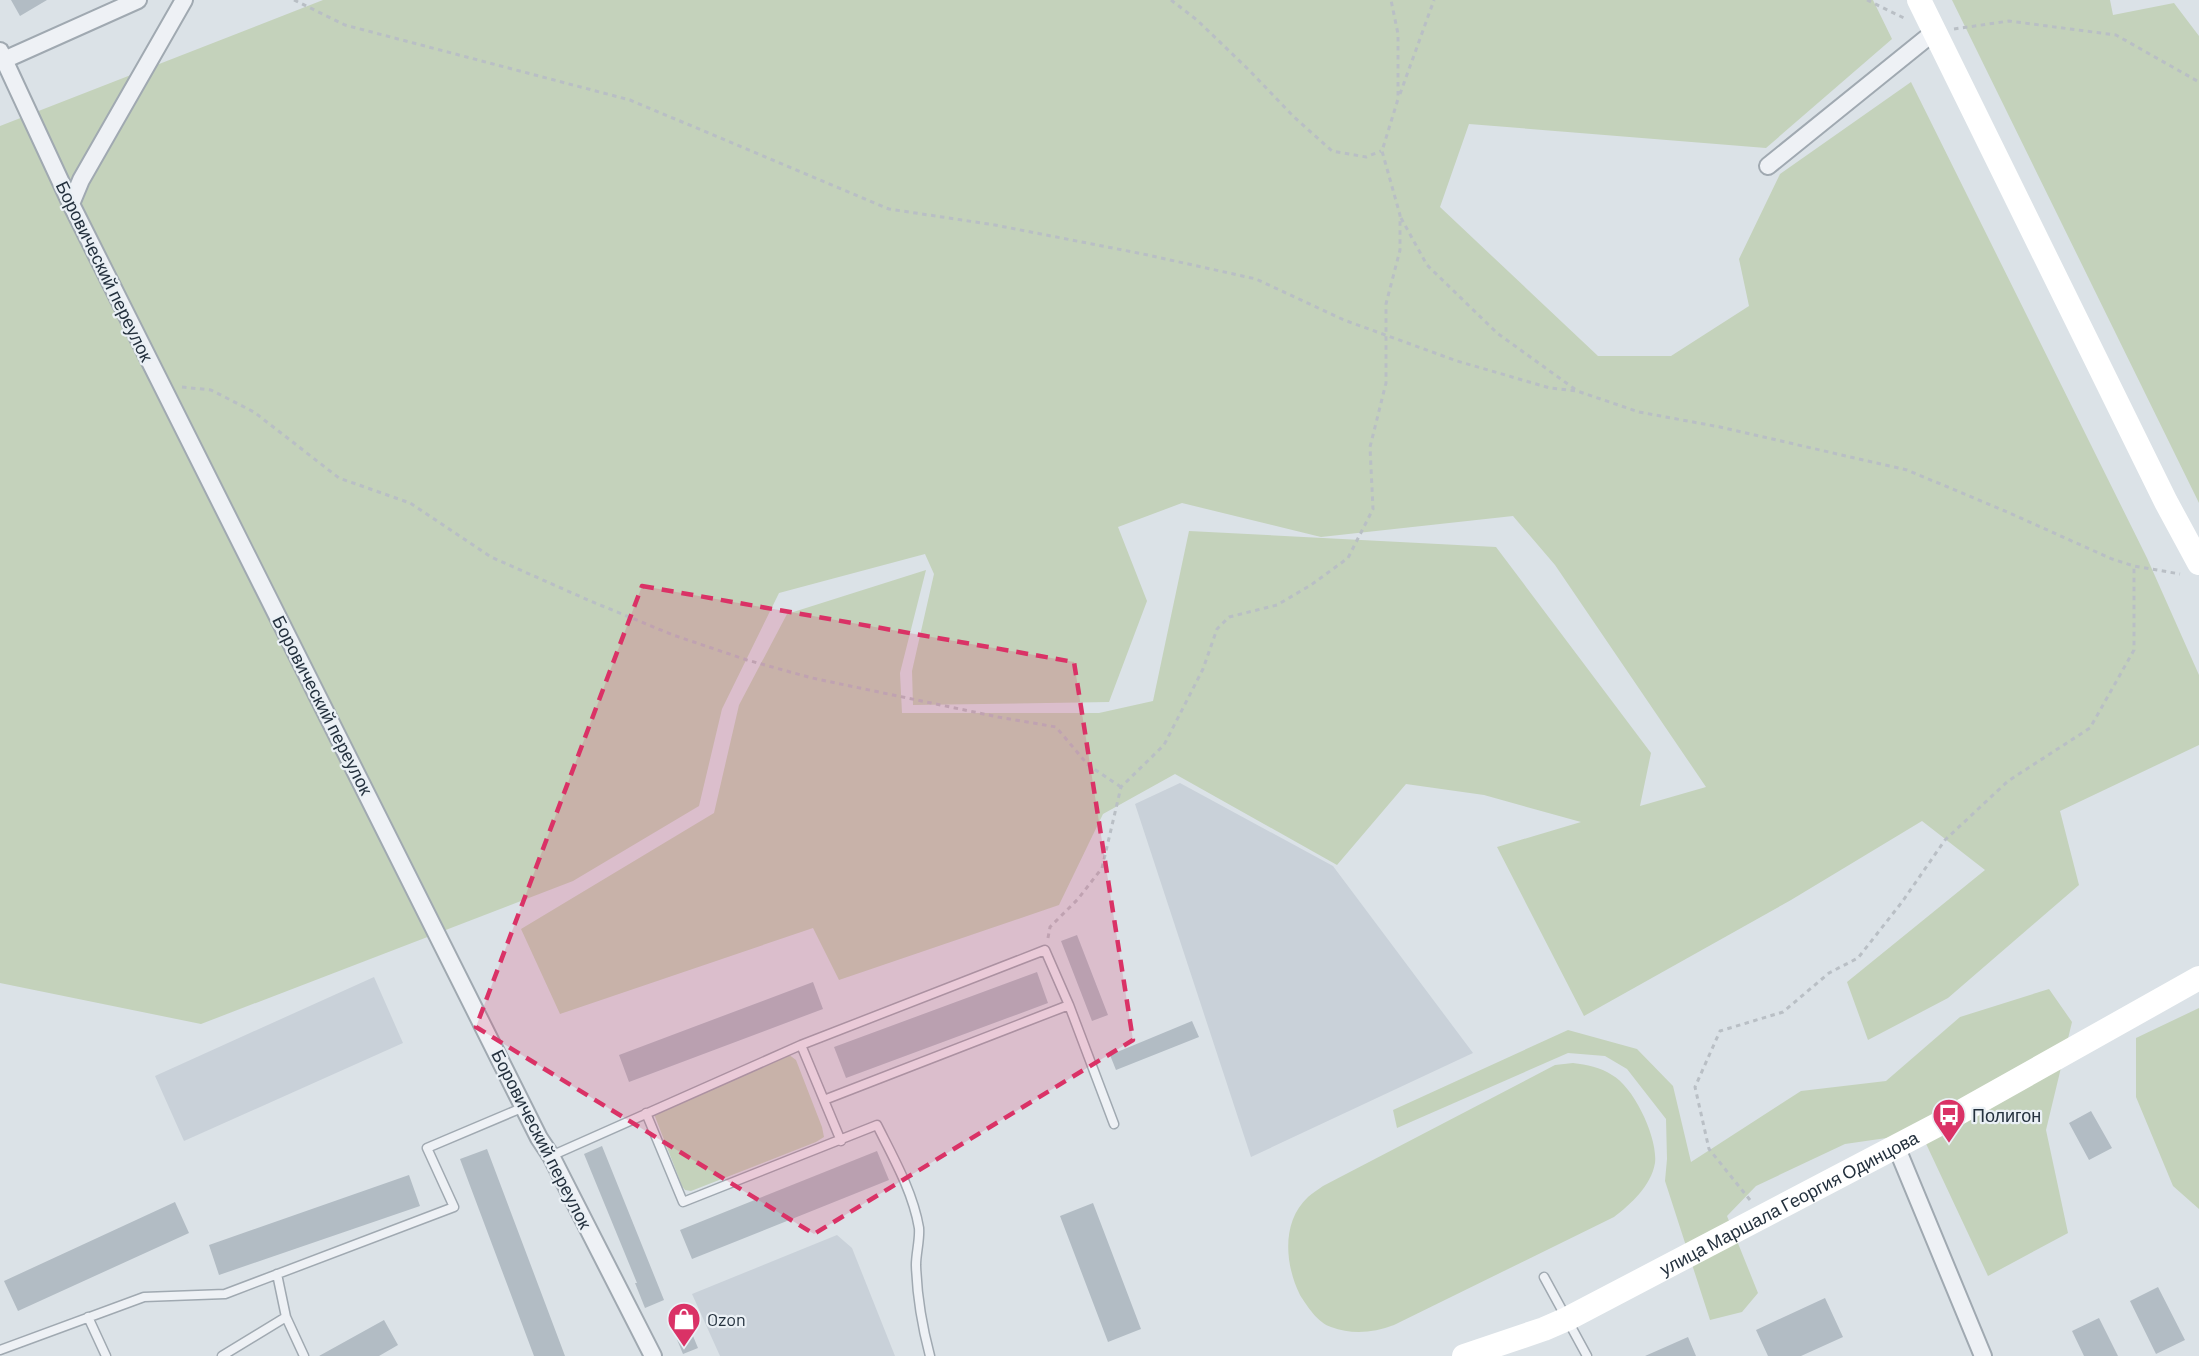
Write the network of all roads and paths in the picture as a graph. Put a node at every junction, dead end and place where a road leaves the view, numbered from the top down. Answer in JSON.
{"nodes":[{"id":1,"x":138,"y":0,"type":"edge"},
{"id":2,"x":184,"y":0,"type":"edge"},
{"id":3,"x":294,"y":0,"type":"edge"},
{"id":4,"x":1171,"y":0,"type":"edge"},
{"id":5,"x":1390,"y":0,"type":"edge"},
{"id":6,"x":1434,"y":0,"type":"edge"},
{"id":7,"x":1867,"y":0,"type":"edge"},
{"id":8,"x":1919,"y":0,"type":"edge"},
{"id":9,"x":1934,"y":32,"type":"junction"},
{"id":10,"x":2,"y":56,"type":"edge"},
{"id":11,"x":2199,"y":82,"type":"edge"},
{"id":12,"x":1398,"y":99,"type":"junction"},
{"id":13,"x":1382,"y":151,"type":"junction"},
{"id":14,"x":1768,"y":166,"type":"dead end"},
{"id":15,"x":70,"y":204,"type":"junction"},
{"id":16,"x":1400,"y":216,"type":"junction"},
{"id":17,"x":1386,"y":336,"type":"junction"},
{"id":18,"x":162,"y":384,"type":"junction"},
{"id":19,"x":1577,"y":391,"type":"junction"},
{"id":20,"x":2134,"y":566,"type":"junction"},
{"id":21,"x":2194,"y":569,"type":"edge"},
{"id":22,"x":1121,"y":787,"type":"junction"},
{"id":23,"x":1045,"y":950,"type":"junction"},
{"id":24,"x":2199,"y":978,"type":"edge"},
{"id":25,"x":1069,"y":1005,"type":"junction"},
{"id":26,"x":801,"y":1045,"type":"junction"},
{"id":27,"x":824,"y":1100,"type":"junction"},
{"id":28,"x":524,"y":1107,"type":"junction"},
{"id":29,"x":646,"y":1113,"type":"junction"},
{"id":30,"x":1114,"y":1124,"type":"dead end"},
{"id":31,"x":841,"y":1141,"type":"junction"},
{"id":32,"x":1896,"y":1146,"type":"junction"},
{"id":33,"x":550,"y":1156,"type":"junction"},
{"id":34,"x":1763,"y":1216,"type":"junction"},
{"id":35,"x":277,"y":1274,"type":"junction"},
{"id":36,"x":1544,"y":1277,"type":"dead end"},
{"id":37,"x":88,"y":1317,"type":"junction"},
{"id":38,"x":286,"y":1317,"type":"junction"},
{"id":39,"x":1567,"y":1319,"type":"junction"},
{"id":40,"x":3,"y":1351,"type":"edge"},
{"id":41,"x":106,"y":1356,"type":"edge"},
{"id":42,"x":222,"y":1356,"type":"edge"},
{"id":43,"x":304,"y":1356,"type":"edge"},
{"id":44,"x":653,"y":1356,"type":"edge"},
{"id":45,"x":930,"y":1356,"type":"edge"},
{"id":46,"x":1464,"y":1356,"type":"edge"},
{"id":47,"x":1587,"y":1356,"type":"edge"},
{"id":48,"x":1983,"y":1356,"type":"edge"}],
"edges":[{"from":1,"to":10,"type":"street"},
{"from":2,"to":15,"type":"street"},
{"from":3,"to":17,"type":"path"},
{"from":4,"to":13,"type":"path"},
{"from":5,"to":12,"type":"path"},
{"from":6,"to":12,"type":"path"},
{"from":7,"to":9,"type":"path"},
{"from":8,"to":9,"type":"street"},
{"from":9,"to":11,"type":"path"},
{"from":9,"to":14,"type":"street"},
{"from":9,"to":21,"type":"street"},
{"from":10,"to":15,"type":"street","name":"Боровический переулок"},
{"from":12,"to":13,"type":"path"},
{"from":13,"to":16,"type":"path"},
{"from":15,"to":18,"type":"street","name":"Боровический переулок"},
{"from":16,"to":17,"type":"path"},
{"from":16,"to":19,"type":"path"},
{"from":17,"to":19,"type":"path"},
{"from":17,"to":22,"type":"path"},
{"from":18,"to":22,"type":"path"},
{"from":18,"to":28,"type":"street","name":"Боровический переулок"},
{"from":19,"to":20,"type":"path"},
{"from":20,"to":21,"type":"path"},
{"from":20,"to":34,"type":"path"},
{"from":22,"to":23,"type":"path"},
{"from":23,"to":25,"type":"lane"},
{"from":23,"to":26,"type":"lane"},
{"from":24,"to":32,"type":"street","name":"улица Маршала Георгия Одинцова"},
{"from":25,"to":27,"type":"lane"},
{"from":25,"to":30,"type":"lane"},
{"from":26,"to":27,"type":"lane"},
{"from":26,"to":29,"type":"lane"},
{"from":27,"to":31,"type":"lane"},
{"from":28,"to":33,"type":"street","name":"Боровический переулок"},
{"from":28,"to":35,"type":"lane"},
{"from":29,"to":31,"type":"lane"},
{"from":29,"to":33,"type":"lane"},
{"from":31,"to":45,"type":"lane"},
{"from":32,"to":34,"type":"street","name":"улица Маршала Георгия Одинцова"},
{"from":32,"to":48,"type":"street"},
{"from":33,"to":44,"type":"street","name":"Боровический переулок"},
{"from":34,"to":39,"type":"street","name":"улица Маршала Георгия Одинцова"},
{"from":35,"to":37,"type":"lane"},
{"from":35,"to":38,"type":"lane"},
{"from":36,"to":39,"type":"lane"},
{"from":37,"to":40,"type":"lane"},
{"from":37,"to":41,"type":"lane"},
{"from":38,"to":42,"type":"lane"},
{"from":38,"to":43,"type":"lane"},
{"from":39,"to":46,"type":"street","name":"улица Маршала Георгия Одинцова"},
{"from":39,"to":47,"type":"lane"}]}
